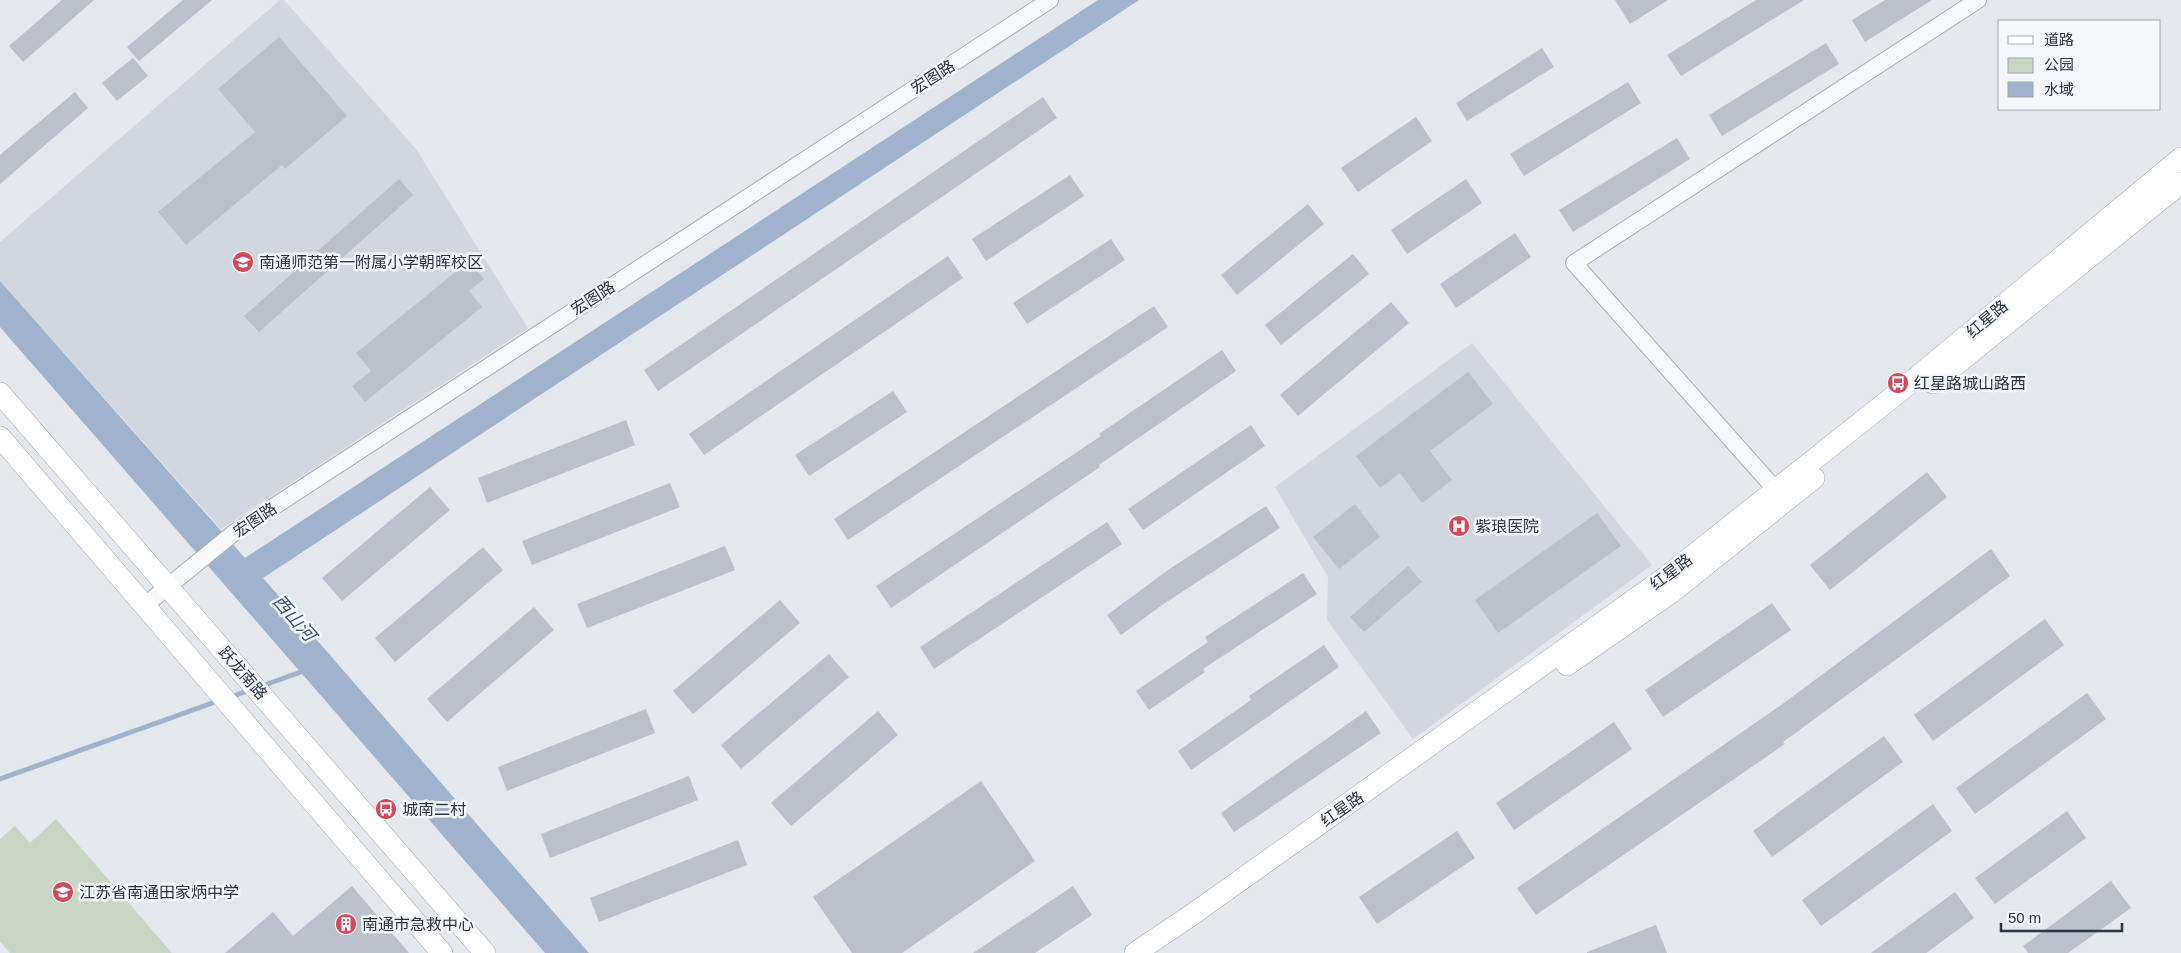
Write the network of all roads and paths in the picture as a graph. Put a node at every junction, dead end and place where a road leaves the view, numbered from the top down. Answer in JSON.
{"nodes":[{"id":1,"x":1050,"y":0,"type":"edge"},
{"id":2,"x":1978,"y":0,"type":"edge"},
{"id":3,"x":2181,"y":158,"type":"edge"},
{"id":4,"x":2181,"y":183,"type":"edge"},
{"id":5,"x":0,"y":393,"type":"edge"},
{"id":6,"x":0,"y":437,"type":"edge"},
{"id":7,"x":1776,"y":490,"type":"junction"},
{"id":8,"x":167,"y":586,"type":"junction"},
{"id":9,"x":144,"y":606,"type":"junction"},
{"id":10,"x":442,"y":953,"type":"edge"},
{"id":11,"x":485,"y":953,"type":"edge"},
{"id":12,"x":1135,"y":953,"type":"edge"},
{"id":13,"x":1158,"y":953,"type":"edge"}],
"edges":[{"from":1,"to":8,"type":"street","name":"宏图路"},
{"from":2,"to":7,"type":"street"},
{"from":3,"to":7,"type":"main road","name":"红星路"},
{"from":4,"to":13,"type":"main road","name":"红星路"},
{"from":5,"to":8,"type":"main road","name":"跃龙南路"},
{"from":6,"to":9,"type":"main road","name":"跃龙南路"},
{"from":7,"to":12,"type":"main road","name":"红星路"},
{"from":8,"to":9,"type":"street","name":"宏图路"},
{"from":8,"to":11,"type":"main road","name":"跃龙南路"},
{"from":9,"to":10,"type":"main road","name":"跃龙南路"}]}
